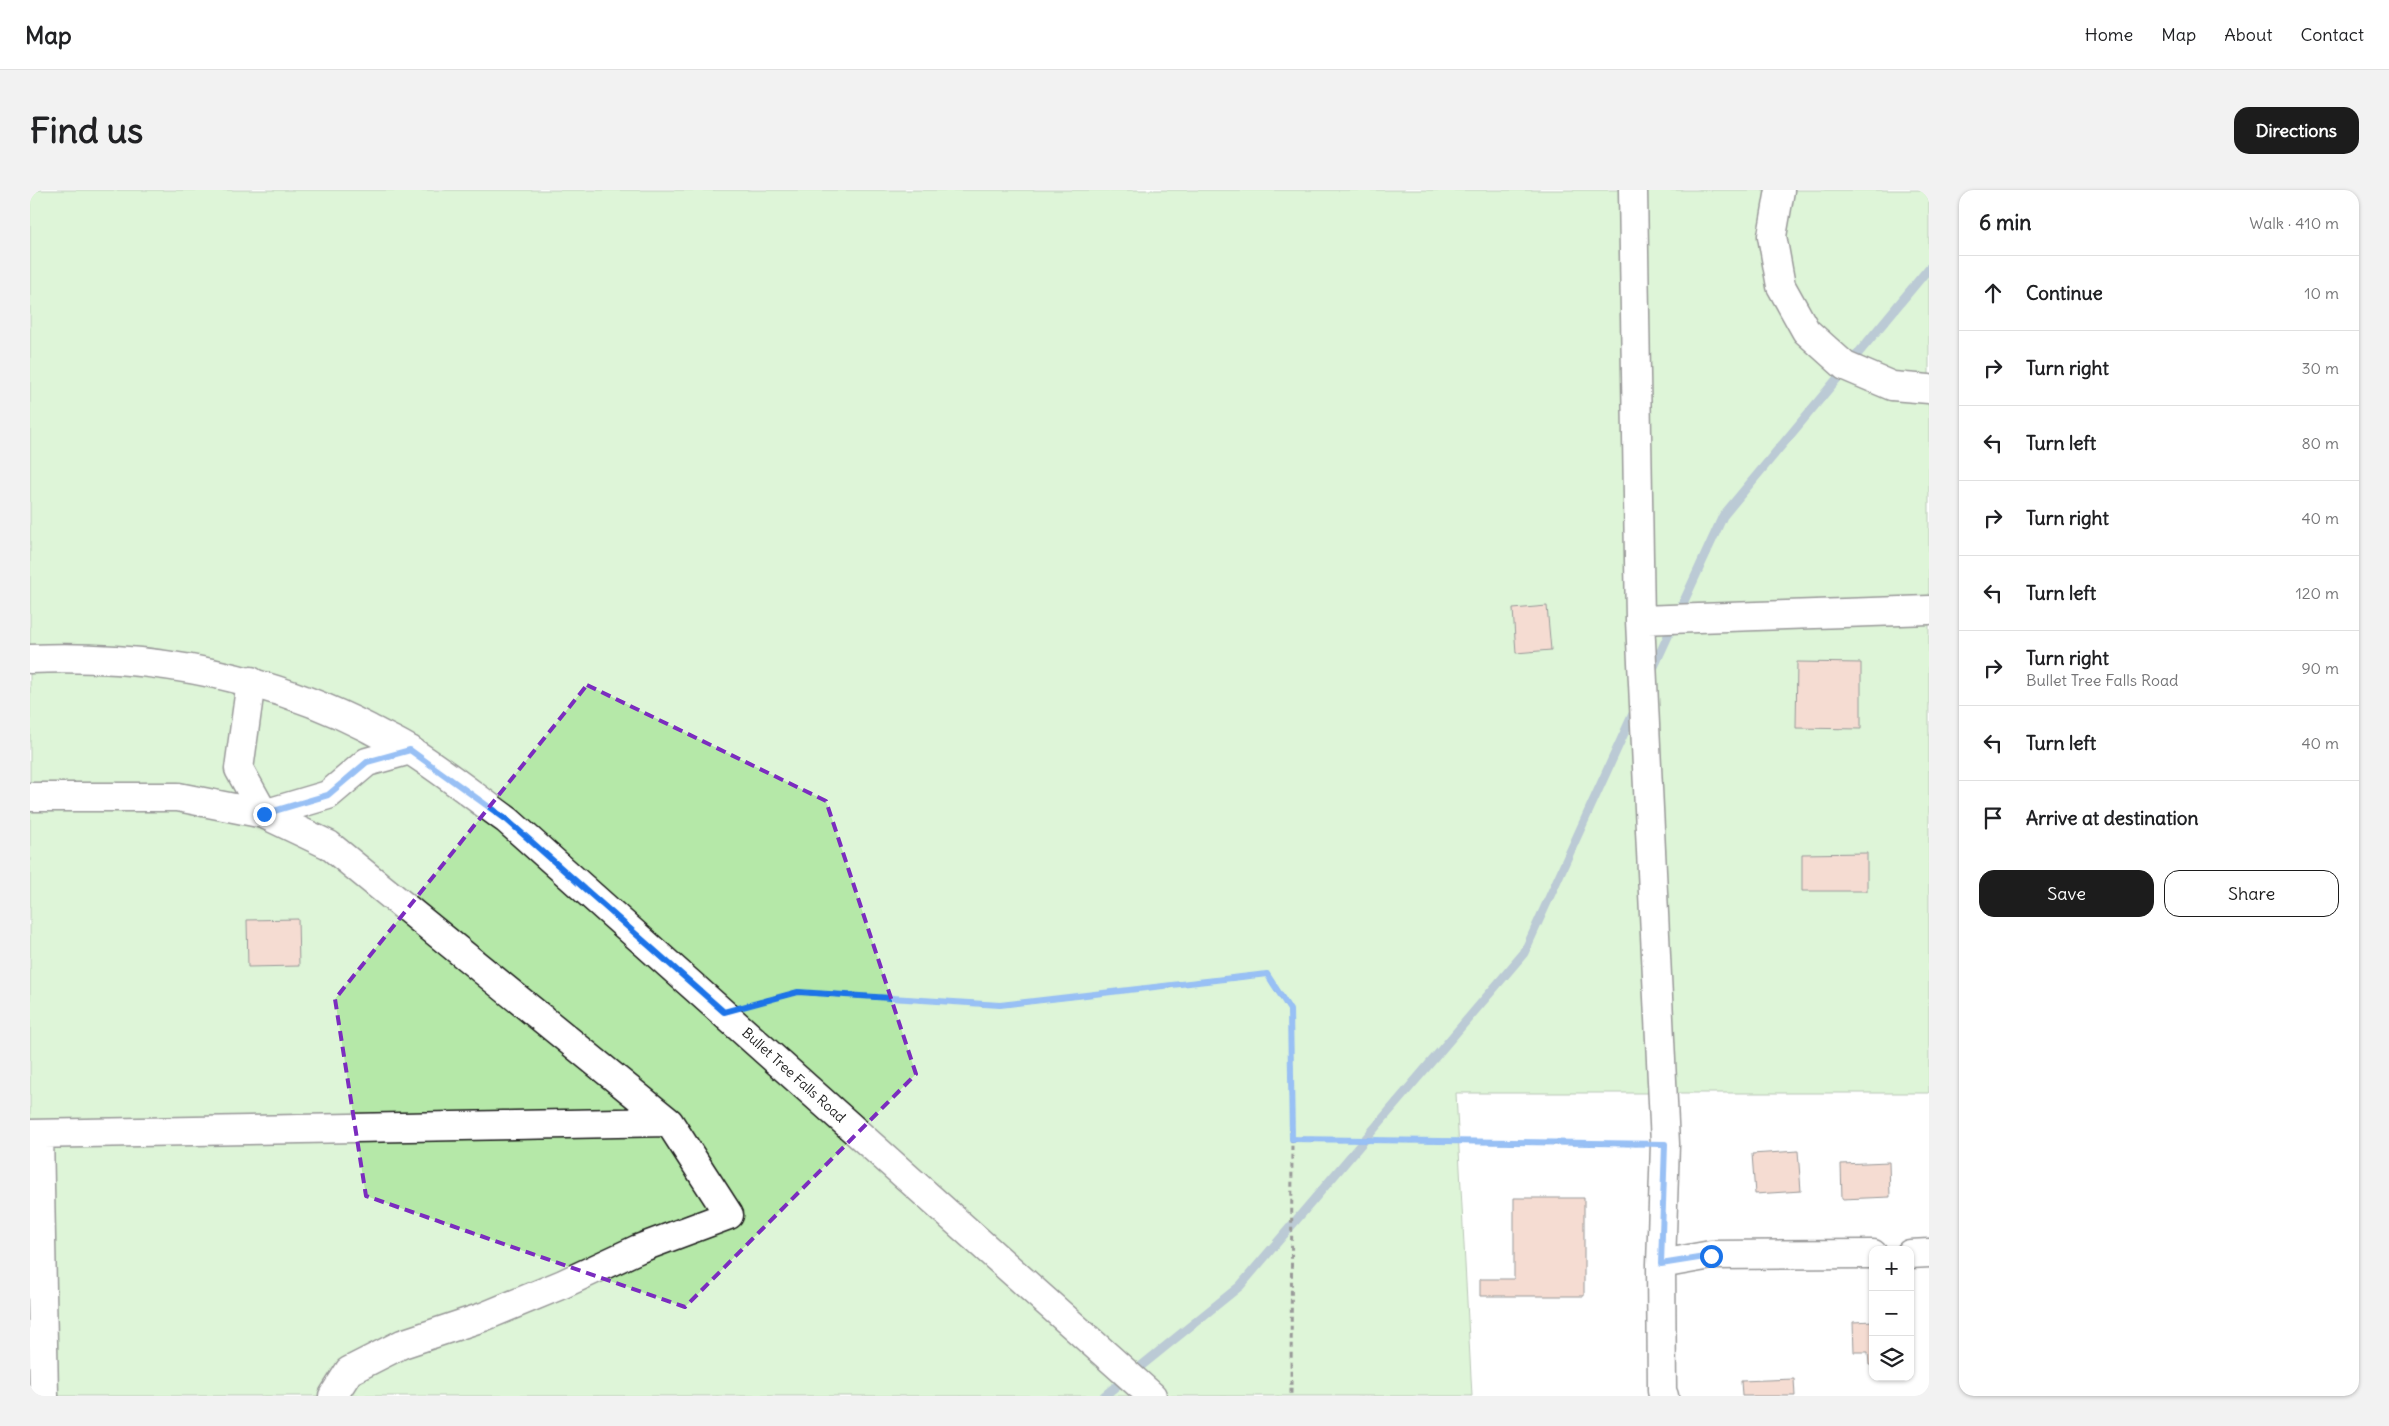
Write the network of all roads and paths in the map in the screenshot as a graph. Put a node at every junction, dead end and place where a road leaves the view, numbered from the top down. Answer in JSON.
{"nodes":[{"id":1,"x":1633,"y":190,"type":"edge"},
{"id":2,"x":1780,"y":190,"type":"edge"},
{"id":3,"x":1929,"y":389,"type":"edge"},
{"id":4,"x":1929,"y":610,"type":"edge"},
{"id":5,"x":1640,"y":620,"type":"junction"},
{"id":6,"x":30,"y":658,"type":"edge"},
{"id":7,"x":251,"y":681,"type":"junction"},
{"id":8,"x":410,"y":750,"type":"junction"},
{"id":9,"x":30,"y":797,"type":"edge"},
{"id":10,"x":264,"y":814,"type":"junction"},
{"id":11,"x":724,"y":1012,"type":"junction"},
{"id":12,"x":669,"y":1122,"type":"junction"},
{"id":13,"x":35,"y":1134,"type":"edge"},
{"id":14,"x":1292,"y":1139,"type":"junction"},
{"id":15,"x":1665,"y":1144,"type":"junction"},
{"id":16,"x":1869,"y":1254,"type":"edge"},
{"id":17,"x":1914,"y":1254,"type":"edge"},
{"id":18,"x":1929,"y":1254,"type":"edge"},
{"id":19,"x":1661,"y":1264,"type":"junction"},
{"id":20,"x":44,"y":1396,"type":"edge"},
{"id":21,"x":333,"y":1396,"type":"edge"},
{"id":22,"x":1152,"y":1396,"type":"edge"},
{"id":23,"x":1291,"y":1396,"type":"edge"},
{"id":24,"x":1664,"y":1396,"type":"edge"}],
"edges":[{"from":1,"to":5,"type":"street"},
{"from":2,"to":3,"type":"street"},
{"from":4,"to":5,"type":"street"},
{"from":5,"to":15,"type":"street"},
{"from":6,"to":7,"type":"street","name":"Bullet Tree Falls Road"},
{"from":7,"to":8,"type":"street","name":"Bullet Tree Falls Road"},
{"from":7,"to":10,"type":"street"},
{"from":8,"to":10,"type":"street"},
{"from":8,"to":11,"type":"street","name":"Bullet Tree Falls Road"},
{"from":9,"to":10,"type":"street"},
{"from":10,"to":12,"type":"street"},
{"from":11,"to":14,"type":"path"},
{"from":11,"to":22,"type":"street","name":"Bullet Tree Falls Road"},
{"from":12,"to":13,"type":"street"},
{"from":12,"to":21,"type":"street"},
{"from":13,"to":20,"type":"street"},
{"from":14,"to":15,"type":"path"},
{"from":14,"to":23,"type":"path"},
{"from":15,"to":19,"type":"street"},
{"from":16,"to":19,"type":"street"},
{"from":17,"to":18,"type":"street"},
{"from":19,"to":24,"type":"street"}]}
